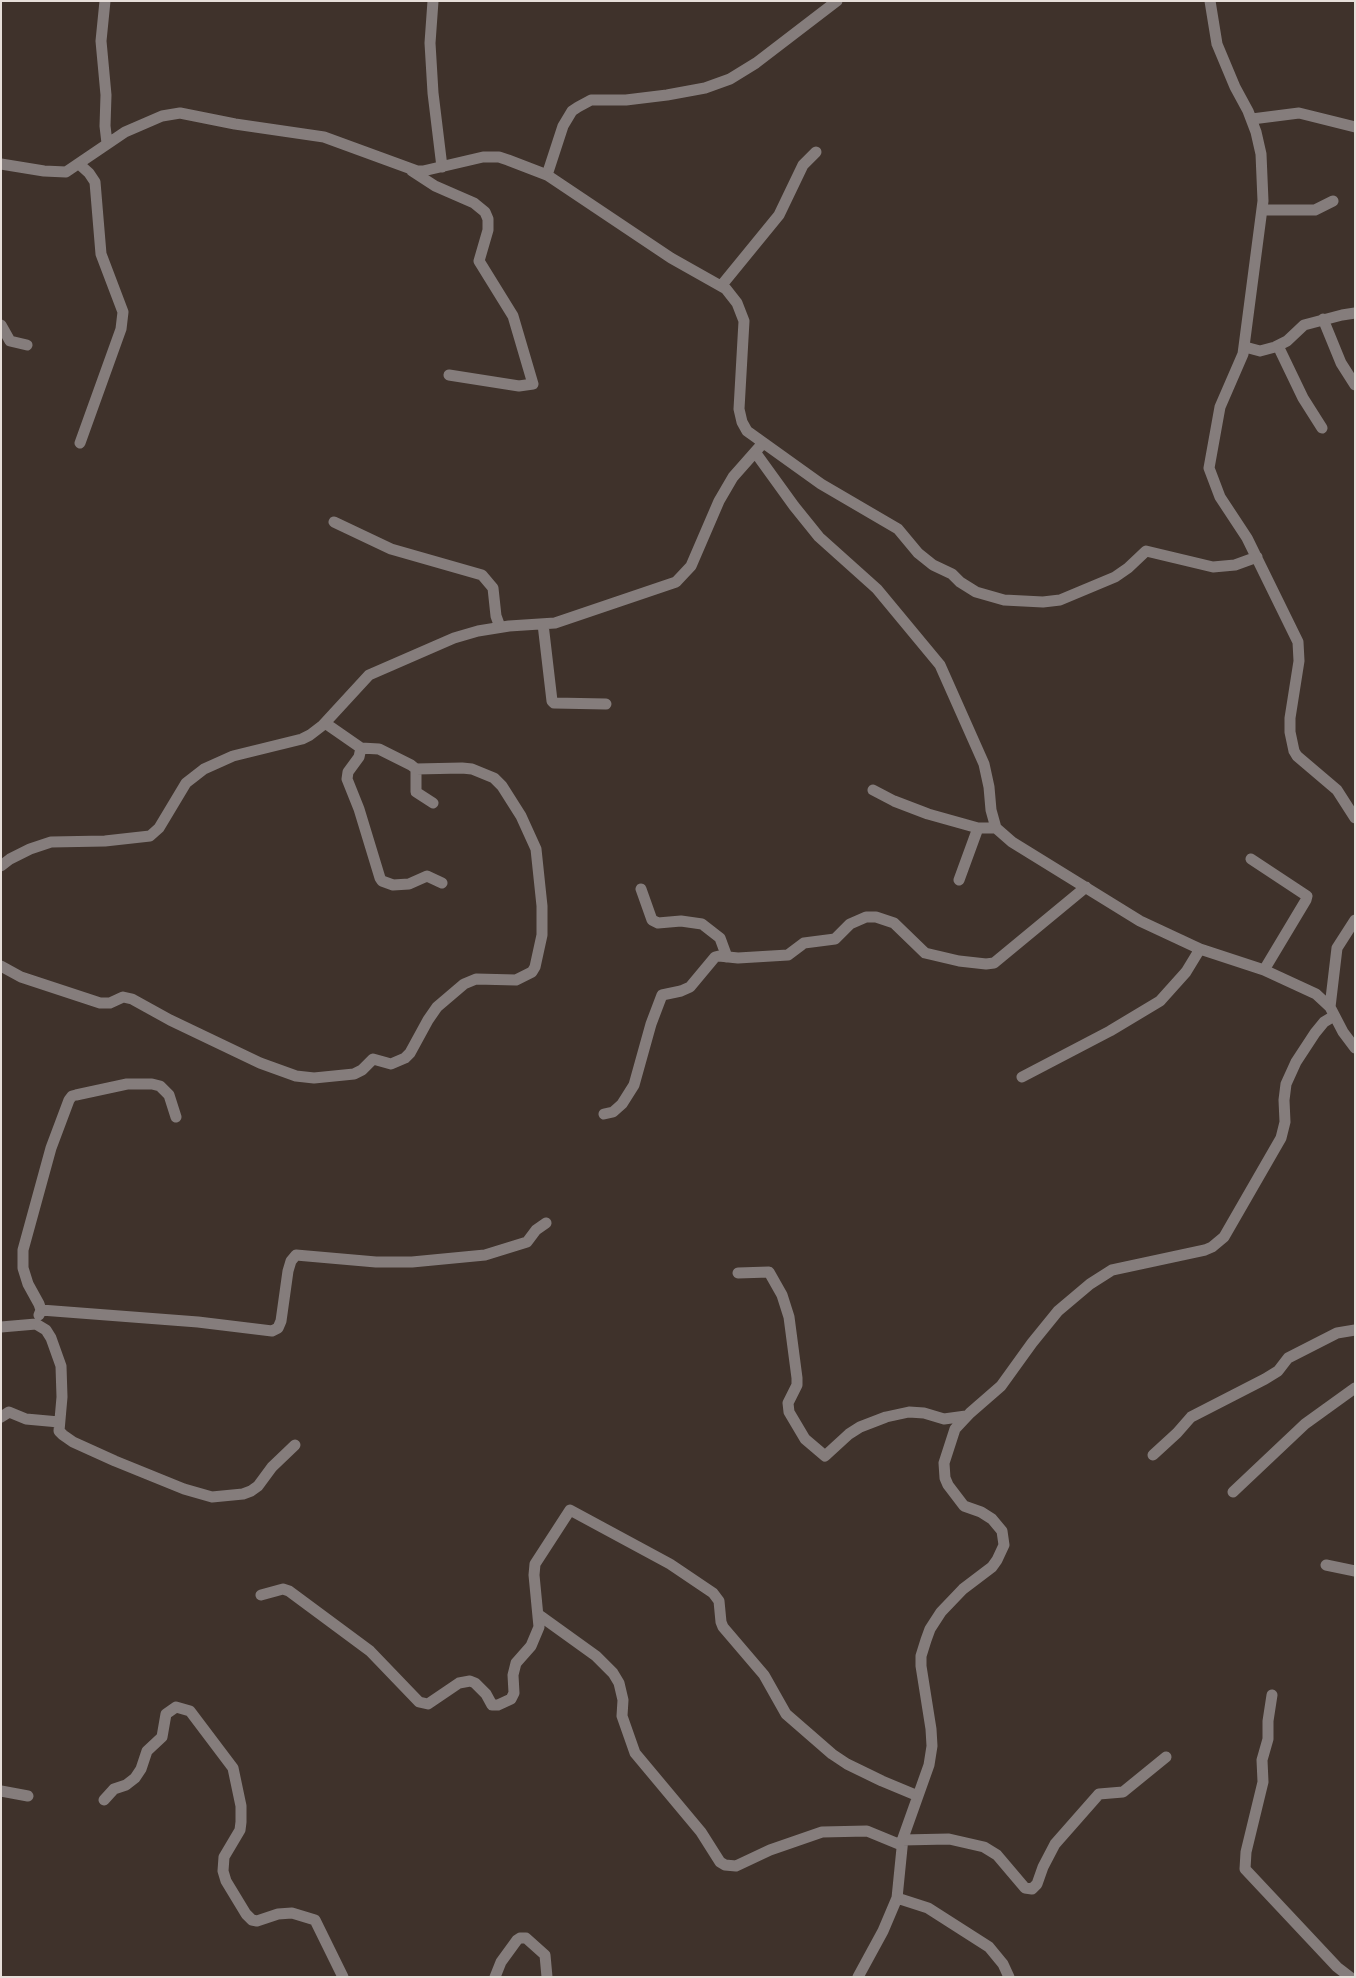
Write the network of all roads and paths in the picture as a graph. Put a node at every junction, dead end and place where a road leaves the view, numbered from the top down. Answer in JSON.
{"nodes":[{"id":1,"x":105,"y":1,"type":"edge"},
{"id":2,"x":433,"y":1,"type":"edge"},
{"id":3,"x":837,"y":1,"type":"edge"},
{"id":4,"x":1210,"y":1,"type":"edge"},
{"id":5,"x":1252,"y":119,"type":"junction"},
{"id":6,"x":1355,"y":127,"type":"edge"},
{"id":7,"x":107,"y":143,"type":"junction"},
{"id":8,"x":816,"y":152,"type":"dead end"},
{"id":9,"x":1,"y":164,"type":"edge"},
{"id":10,"x":79,"y":164,"type":"junction"},
{"id":11,"x":442,"y":167,"type":"junction"},
{"id":12,"x":410,"y":170,"type":"junction"},
{"id":13,"x":547,"y":175,"type":"junction"},
{"id":14,"x":1333,"y":201,"type":"dead end"},
{"id":15,"x":1262,"y":210,"type":"junction"},
{"id":16,"x":720,"y":286,"type":"junction"},
{"id":17,"x":1355,"y":313,"type":"edge"},
{"id":18,"x":1323,"y":319,"type":"junction"},
{"id":19,"x":1,"y":325,"type":"edge"},
{"id":20,"x":26,"y":345,"type":"dead end"},
{"id":21,"x":1278,"y":346,"type":"junction"},
{"id":22,"x":1245,"y":347,"type":"junction"},
{"id":23,"x":449,"y":375,"type":"dead end"},
{"id":24,"x":1355,"y":384,"type":"edge"},
{"id":25,"x":1322,"y":428,"type":"dead end"},
{"id":26,"x":80,"y":443,"type":"dead end"},
{"id":27,"x":759,"y":447,"type":"junction"},
{"id":28,"x":334,"y":522,"type":"dead end"},
{"id":29,"x":1257,"y":557,"type":"junction"},
{"id":30,"x":543,"y":624,"type":"junction"},
{"id":31,"x":500,"y":627,"type":"junction"},
{"id":32,"x":606,"y":704,"type":"dead end"},
{"id":33,"x":326,"y":723,"type":"junction"},
{"id":34,"x":361,"y":748,"type":"junction"},
{"id":35,"x":416,"y":769,"type":"junction"},
{"id":36,"x":873,"y":790,"type":"dead end"},
{"id":37,"x":433,"y":803,"type":"dead end"},
{"id":38,"x":1355,"y":818,"type":"edge"},
{"id":39,"x":978,"y":828,"type":"junction"},
{"id":40,"x":996,"y":828,"type":"junction"},
{"id":41,"x":1252,"y":859,"type":"dead end"},
{"id":42,"x":1,"y":866,"type":"edge"},
{"id":43,"x":959,"y":880,"type":"dead end"},
{"id":44,"x":442,"y":883,"type":"dead end"},
{"id":45,"x":1086,"y":887,"type":"junction"},
{"id":46,"x":641,"y":889,"type":"dead end"},
{"id":47,"x":1355,"y":920,"type":"edge"},
{"id":48,"x":1200,"y":949,"type":"junction"},
{"id":49,"x":727,"y":957,"type":"junction"},
{"id":50,"x":1,"y":966,"type":"edge"},
{"id":51,"x":1264,"y":970,"type":"junction"},
{"id":52,"x":1332,"y":1012,"type":"junction"},
{"id":53,"x":1355,"y":1048,"type":"edge"},
{"id":54,"x":1022,"y":1077,"type":"dead end"},
{"id":55,"x":604,"y":1114,"type":"dead end"},
{"id":56,"x":176,"y":1117,"type":"dead end"},
{"id":57,"x":546,"y":1223,"type":"dead end"},
{"id":58,"x":738,"y":1273,"type":"dead end"},
{"id":59,"x":41,"y":1310,"type":"junction"},
{"id":60,"x":36,"y":1324,"type":"junction"},
{"id":61,"x":1,"y":1327,"type":"edge"},
{"id":62,"x":1355,"y":1330,"type":"edge"},
{"id":63,"x":1355,"y":1388,"type":"edge"},
{"id":64,"x":966,"y":1416,"type":"junction"},
{"id":65,"x":1,"y":1417,"type":"edge"},
{"id":66,"x":59,"y":1422,"type":"junction"},
{"id":67,"x":295,"y":1445,"type":"dead end"},
{"id":68,"x":1153,"y":1454,"type":"dead end"},
{"id":69,"x":1233,"y":1492,"type":"dead end"},
{"id":70,"x":1326,"y":1565,"type":"dead end"},
{"id":71,"x":1355,"y":1571,"type":"edge"},
{"id":72,"x":261,"y":1595,"type":"dead end"},
{"id":73,"x":539,"y":1615,"type":"junction"},
{"id":74,"x":1272,"y":1695,"type":"dead end"},
{"id":75,"x":1166,"y":1758,"type":"dead end"},
{"id":76,"x":1,"y":1791,"type":"edge"},
{"id":77,"x":28,"y":1796,"type":"dead end"},
{"id":78,"x":918,"y":1796,"type":"junction"},
{"id":79,"x":104,"y":1800,"type":"dead end"},
{"id":80,"x":902,"y":1842,"type":"junction"},
{"id":81,"x":897,"y":1898,"type":"junction"},
{"id":82,"x":862,"y":1975,"type":"edge"},
{"id":83,"x":343,"y":1977,"type":"edge"},
{"id":84,"x":495,"y":1977,"type":"edge"},
{"id":85,"x":547,"y":1977,"type":"edge"},
{"id":86,"x":1009,"y":1977,"type":"edge"},
{"id":87,"x":1350,"y":1977,"type":"edge"}],
"edges":[{"from":1,"to":7,"type":"street"},
{"from":2,"to":11,"type":"street"},
{"from":3,"to":13,"type":"street"},
{"from":4,"to":5,"type":"street"},
{"from":5,"to":6,"type":"street"},
{"from":5,"to":15,"type":"street"},
{"from":7,"to":10,"type":"street"},
{"from":7,"to":12,"type":"street"},
{"from":8,"to":16,"type":"street"},
{"from":9,"to":10,"type":"street"},
{"from":10,"to":26,"type":"street"},
{"from":11,"to":12,"type":"street"},
{"from":11,"to":13,"type":"street"},
{"from":12,"to":23,"type":"street"},
{"from":13,"to":16,"type":"street"},
{"from":14,"to":15,"type":"street"},
{"from":15,"to":22,"type":"street"},
{"from":16,"to":27,"type":"street"},
{"from":17,"to":18,"type":"street"},
{"from":18,"to":21,"type":"street"},
{"from":18,"to":24,"type":"street"},
{"from":19,"to":20,"type":"street"},
{"from":21,"to":22,"type":"street"},
{"from":21,"to":25,"type":"street"},
{"from":22,"to":29,"type":"street"},
{"from":27,"to":29,"type":"street"},
{"from":27,"to":30,"type":"street"},
{"from":27,"to":40,"type":"street"},
{"from":28,"to":31,"type":"street"},
{"from":29,"to":38,"type":"street"},
{"from":30,"to":31,"type":"street"},
{"from":30,"to":32,"type":"street"},
{"from":31,"to":33,"type":"street"},
{"from":33,"to":34,"type":"street"},
{"from":33,"to":42,"type":"street"},
{"from":34,"to":35,"type":"street"},
{"from":34,"to":44,"type":"street"},
{"from":35,"to":37,"type":"street"},
{"from":35,"to":50,"type":"street"},
{"from":36,"to":39,"type":"street"},
{"from":39,"to":40,"type":"street"},
{"from":39,"to":43,"type":"street"},
{"from":40,"to":45,"type":"street"},
{"from":41,"to":51,"type":"street"},
{"from":45,"to":48,"type":"street"},
{"from":45,"to":49,"type":"street"},
{"from":46,"to":49,"type":"street"},
{"from":47,"to":52,"type":"street"},
{"from":48,"to":51,"type":"street"},
{"from":48,"to":54,"type":"street"},
{"from":49,"to":55,"type":"street"},
{"from":51,"to":52,"type":"street"},
{"from":52,"to":53,"type":"street"},
{"from":52,"to":64,"type":"street"},
{"from":56,"to":59,"type":"street"},
{"from":57,"to":59,"type":"street"},
{"from":58,"to":64,"type":"street"},
{"from":59,"to":60,"type":"street"},
{"from":60,"to":61,"type":"street"},
{"from":60,"to":66,"type":"street"},
{"from":62,"to":68,"type":"street"},
{"from":63,"to":69,"type":"street"},
{"from":64,"to":78,"type":"street"},
{"from":65,"to":66,"type":"street"},
{"from":66,"to":67,"type":"street"},
{"from":70,"to":71,"type":"street"},
{"from":72,"to":73,"type":"street"},
{"from":73,"to":78,"type":"street"},
{"from":73,"to":80,"type":"street"},
{"from":74,"to":87,"type":"street"},
{"from":75,"to":80,"type":"street"},
{"from":76,"to":77,"type":"street"},
{"from":78,"to":80,"type":"street"},
{"from":79,"to":83,"type":"street"},
{"from":80,"to":81,"type":"street"},
{"from":81,"to":82,"type":"street"},
{"from":81,"to":86,"type":"street"},
{"from":84,"to":85,"type":"street"}]}
